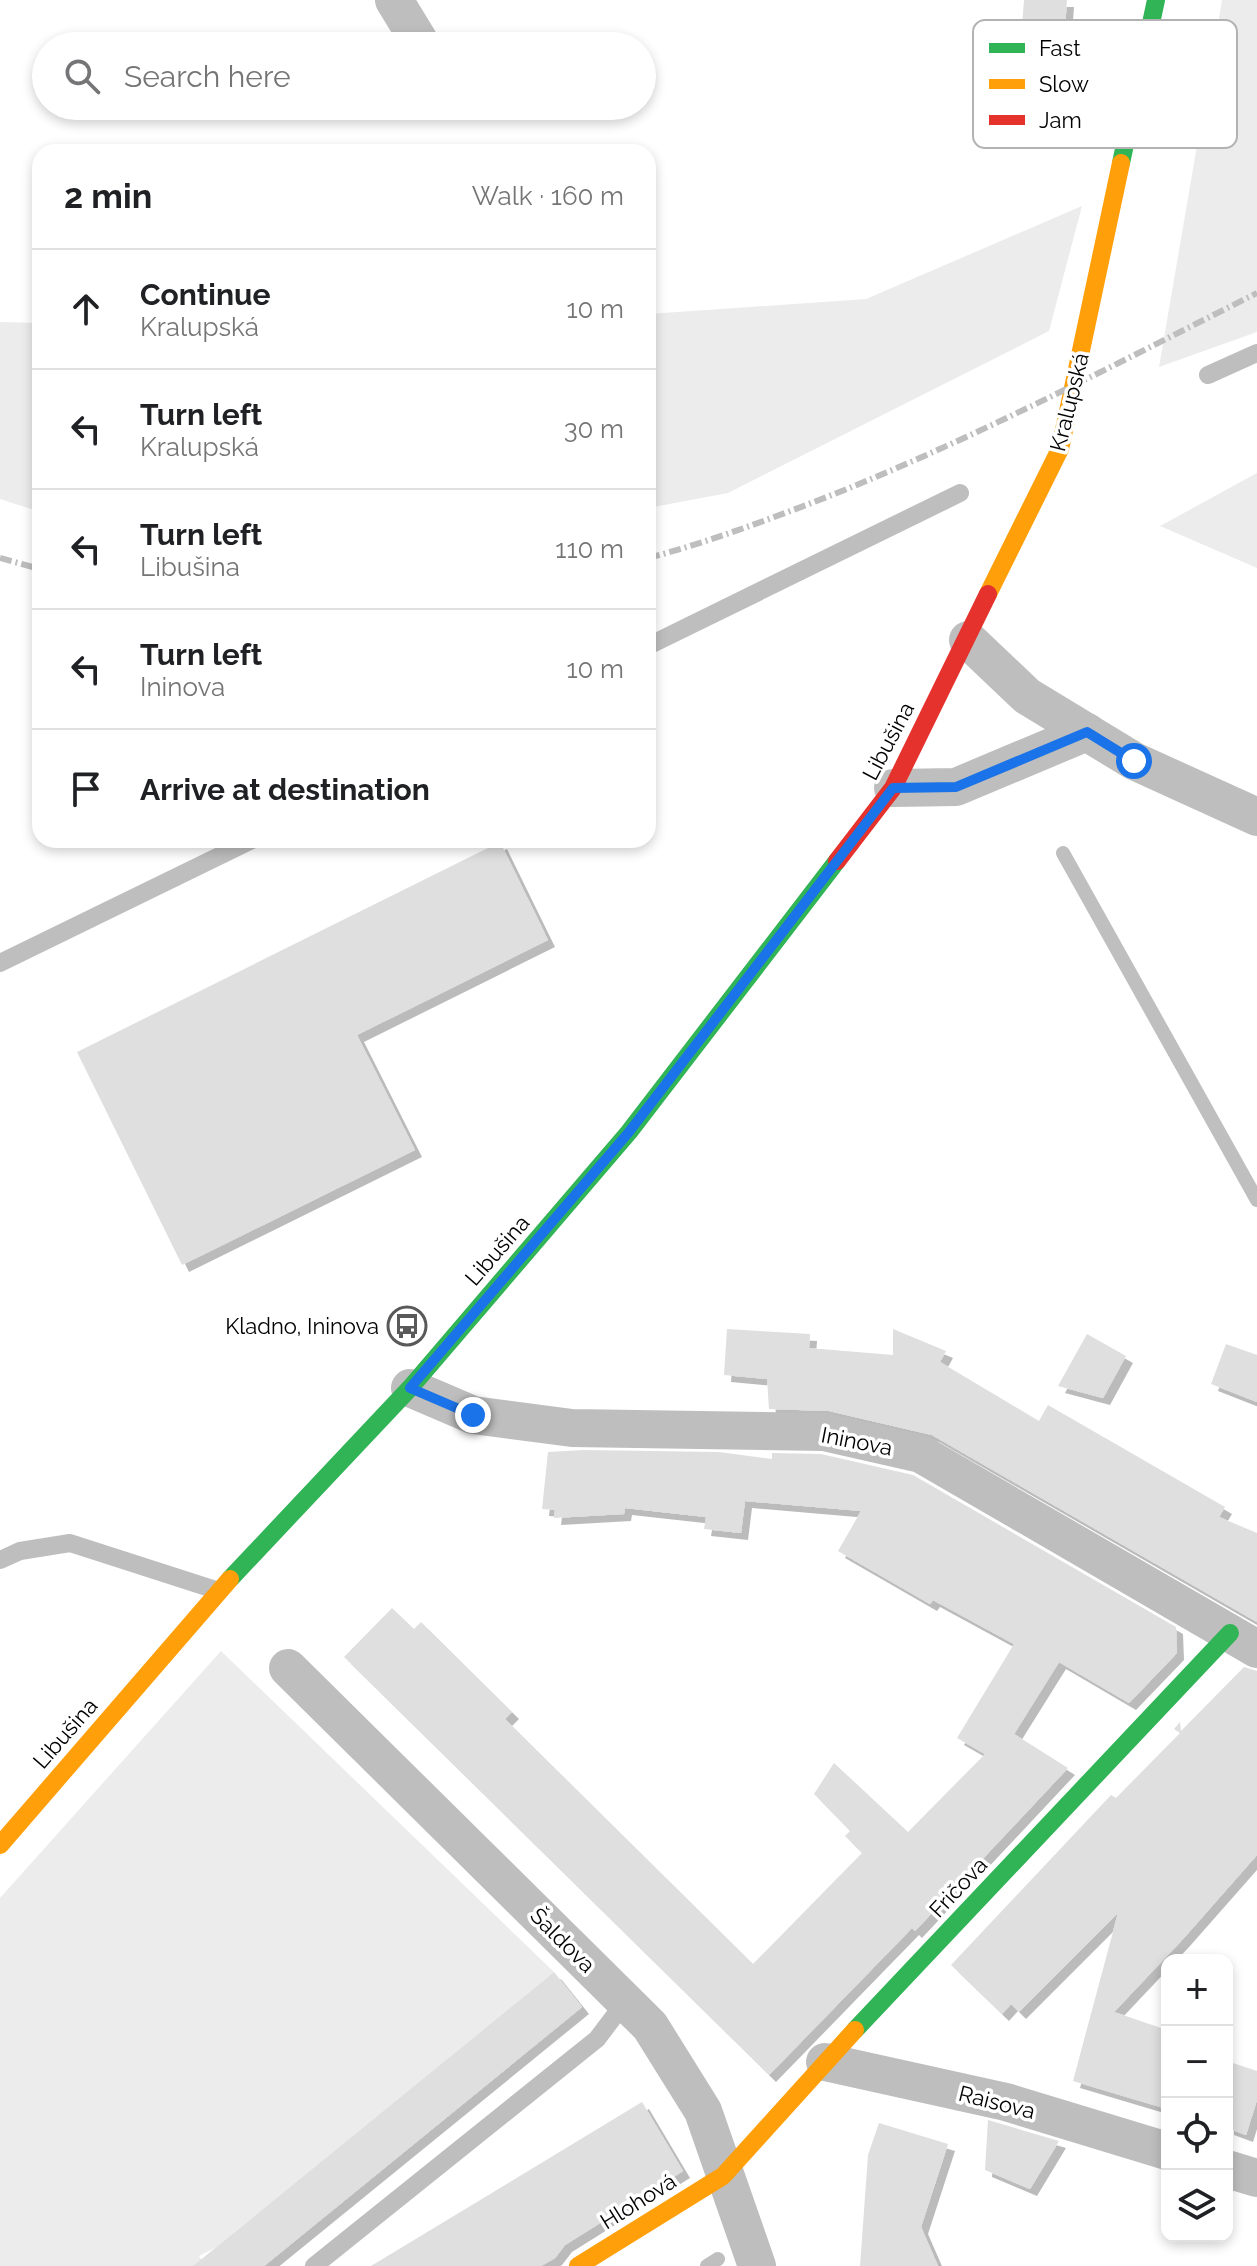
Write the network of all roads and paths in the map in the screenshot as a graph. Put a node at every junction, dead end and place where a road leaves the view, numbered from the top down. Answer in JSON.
{"nodes":[{"id":1,"x":394,"y":0,"type":"edge"},
{"id":2,"x":1156,"y":0,"type":"edge"},
{"id":3,"x":1152,"y":20,"type":"edge"},
{"id":4,"x":413,"y":32,"type":"edge"},
{"id":5,"x":1124,"y":148,"type":"edge"},
{"id":6,"x":1257,"y":353,"type":"edge"},
{"id":7,"x":1208,"y":375,"type":"dead end"},
{"id":8,"x":960,"y":493,"type":"dead end"},
{"id":9,"x":968,"y":640,"type":"junction"},
{"id":10,"x":656,"y":642,"type":"edge"},
{"id":11,"x":1087,"y":732,"type":"junction"},
{"id":12,"x":893,"y":788,"type":"junction"},
{"id":13,"x":1257,"y":817,"type":"edge"},
{"id":14,"x":236,"y":848,"type":"edge"},
{"id":15,"x":0,"y":963,"type":"edge"},
{"id":16,"x":410,"y":1388,"type":"junction"},
{"id":17,"x":0,"y":1560,"type":"edge"},
{"id":18,"x":219,"y":1591,"type":"junction"},
{"id":19,"x":1243,"y":1641,"type":"edge"},
{"id":20,"x":288,"y":1668,"type":"dead end"},
{"id":21,"x":0,"y":1845,"type":"edge"},
{"id":22,"x":625,"y":2002,"type":"junction"},
{"id":23,"x":825,"y":2062,"type":"junction"},
{"id":24,"x":1161,"y":2149,"type":"edge"},
{"id":25,"x":1230,"y":2170,"type":"edge"},
{"id":26,"x":723,"y":2176,"type":"junction"},
{"id":27,"x":1257,"y":2178,"type":"edge"},
{"id":28,"x":314,"y":2266,"type":"edge"},
{"id":29,"x":578,"y":2266,"type":"edge"},
{"id":30,"x":757,"y":2266,"type":"edge"}],
"edges":[{"from":1,"to":4,"type":"street"},
{"from":2,"to":3,"type":"main road","name":"Kralupská"},
{"from":5,"to":9,"type":"main road","name":"Kralupská"},
{"from":6,"to":7,"type":"lane"},
{"from":8,"to":10,"type":"lane"},
{"from":9,"to":11,"type":"street"},
{"from":9,"to":12,"type":"main road","name":"Libušina"},
{"from":11,"to":12,"type":"street"},
{"from":11,"to":13,"type":"street"},
{"from":12,"to":16,"type":"main road","name":"Libušina"},
{"from":14,"to":15,"type":"lane"},
{"from":16,"to":18,"type":"main road","name":"Libušina"},
{"from":16,"to":19,"type":"street","name":"Ininova"},
{"from":17,"to":18,"type":"lane"},
{"from":18,"to":21,"type":"main road","name":"Libušina"},
{"from":19,"to":23,"type":"main road","name":"Fričova"},
{"from":20,"to":22,"type":"street","name":"Šaldova"},
{"from":22,"to":26,"type":"street","name":"Šaldova"},
{"from":22,"to":28,"type":"lane"},
{"from":23,"to":24,"type":"street","name":"Raisova"},
{"from":23,"to":26,"type":"main road","name":"Fričova"},
{"from":25,"to":27,"type":"street"},
{"from":26,"to":29,"type":"main road","name":"Hlohová"},
{"from":26,"to":30,"type":"street","name":"Šaldova"}]}
